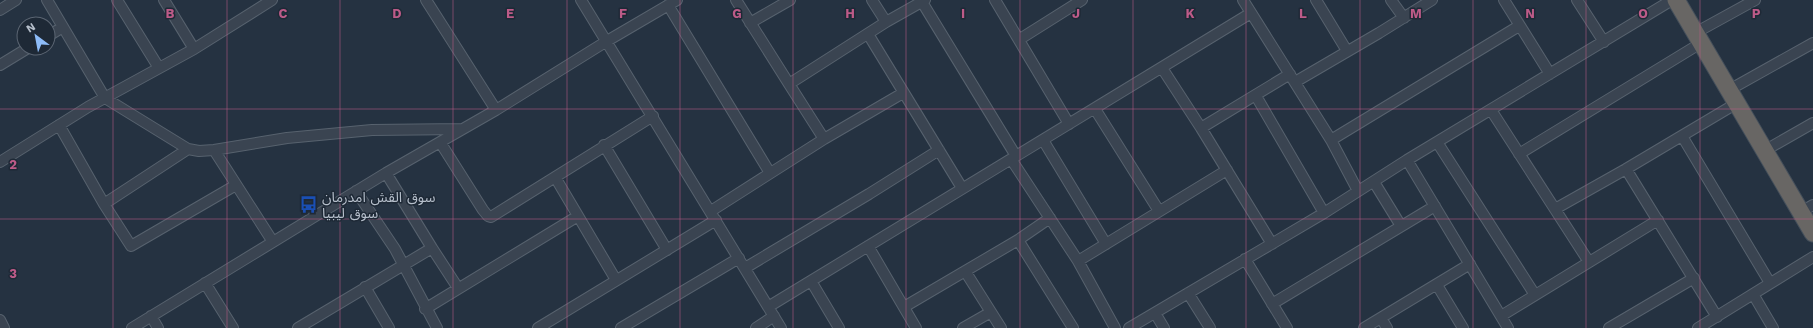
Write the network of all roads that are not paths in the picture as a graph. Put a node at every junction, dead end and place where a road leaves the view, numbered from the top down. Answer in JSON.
{"nodes":[{"id":1,"x":16,"y":0,"type":"edge"},
{"id":2,"x":47,"y":0,"type":"edge"},
{"id":3,"x":116,"y":0,"type":"edge"},
{"id":4,"x":272,"y":0,"type":"edge"},
{"id":5,"x":426,"y":0,"type":"edge"},
{"id":6,"x":582,"y":0,"type":"edge"},
{"id":7,"x":677,"y":0,"type":"edge"},
{"id":8,"x":736,"y":0,"type":"edge"},
{"id":9,"x":790,"y":0,"type":"edge"},
{"id":10,"x":872,"y":0,"type":"edge"},
{"id":11,"x":995,"y":0,"type":"edge"},
{"id":12,"x":1082,"y":0,"type":"edge"},
{"id":13,"x":1243,"y":0,"type":"edge"},
{"id":14,"x":1316,"y":0,"type":"edge"},
{"id":15,"x":1391,"y":0,"type":"edge"},
{"id":16,"x":1432,"y":0,"type":"edge"},
{"id":17,"x":1504,"y":0,"type":"edge"},
{"id":18,"x":1577,"y":0,"type":"edge"},
{"id":19,"x":1672,"y":0,"type":"edge"},
{"id":20,"x":1676,"y":0,"type":"edge"},
{"id":21,"x":1755,"y":0,"type":"edge"},
{"id":22,"x":165,"y":1,"type":"edge"},
{"id":23,"x":924,"y":1,"type":"edge"},
{"id":24,"x":668,"y":5,"type":"junction"},
{"id":25,"x":0,"y":10,"type":"edge"},
{"id":26,"x":1251,"y":13,"type":"junction"},
{"id":27,"x":1404,"y":18,"type":"junction"},
{"id":28,"x":886,"y":22,"type":"junction"},
{"id":29,"x":750,"y":23,"type":"junction"},
{"id":30,"x":1519,"y":26,"type":"junction"},
{"id":31,"x":63,"y":27,"type":"junction"},
{"id":32,"x":56,"y":31,"type":"edge"},
{"id":33,"x":868,"y":34,"type":"junction"},
{"id":34,"x":1698,"y":38,"type":"junction"},
{"id":35,"x":1020,"y":39,"type":"junction"},
{"id":36,"x":606,"y":41,"type":"junction"},
{"id":37,"x":1604,"y":42,"type":"junction"},
{"id":38,"x":1813,"y":43,"type":"edge"},
{"id":39,"x":194,"y":48,"type":"junction"},
{"id":40,"x":1348,"y":51,"type":"junction"},
{"id":41,"x":16,"y":55,"type":"edge"},
{"id":42,"x":0,"y":65,"type":"edge"},
{"id":43,"x":159,"y":68,"type":"junction"},
{"id":44,"x":1162,"y":68,"type":"junction"},
{"id":45,"x":1550,"y":74,"type":"junction"},
{"id":46,"x":1292,"y":78,"type":"junction"},
{"id":47,"x":789,"y":84,"type":"junction"},
{"id":48,"x":903,"y":93,"type":"junction"},
{"id":49,"x":1256,"y":96,"type":"junction"},
{"id":50,"x":1733,"y":96,"type":"junction"},
{"id":51,"x":105,"y":98,"type":"junction"},
{"id":52,"x":1095,"y":109,"type":"junction"},
{"id":53,"x":496,"y":110,"type":"junction"},
{"id":54,"x":1491,"y":110,"type":"junction"},
{"id":55,"x":653,"y":116,"type":"junction"},
{"id":56,"x":1813,"y":123,"type":"edge"},
{"id":57,"x":1068,"y":124,"type":"junction"},
{"id":58,"x":59,"y":125,"type":"junction"},
{"id":59,"x":1201,"y":128,"type":"junction"},
{"id":60,"x":462,"y":129,"type":"junction"},
{"id":61,"x":1682,"y":136,"type":"junction"},
{"id":62,"x":824,"y":140,"type":"junction"},
{"id":63,"x":1043,"y":140,"type":"junction"},
{"id":64,"x":1331,"y":140,"type":"junction"},
{"id":65,"x":440,"y":142,"type":"junction"},
{"id":66,"x":1437,"y":142,"type":"junction"},
{"id":67,"x":604,"y":145,"type":"junction"},
{"id":68,"x":188,"y":149,"type":"junction"},
{"id":69,"x":214,"y":150,"type":"junction"},
{"id":70,"x":939,"y":150,"type":"junction"},
{"id":71,"x":1764,"y":151,"type":"junction"},
{"id":72,"x":1519,"y":154,"type":"junction"},
{"id":73,"x":1014,"y":158,"type":"junction"},
{"id":74,"x":1407,"y":160,"type":"junction"},
{"id":75,"x":0,"y":162,"type":"edge"},
{"id":76,"x":1626,"y":169,"type":"junction"},
{"id":77,"x":1227,"y":170,"type":"junction"},
{"id":78,"x":386,"y":173,"type":"junction"},
{"id":79,"x":770,"y":173,"type":"junction"},
{"id":80,"x":555,"y":177,"type":"junction"},
{"id":81,"x":1374,"y":182,"type":"junction"},
{"id":82,"x":236,"y":185,"type":"junction"},
{"id":83,"x":962,"y":188,"type":"junction"},
{"id":84,"x":356,"y":191,"type":"junction"},
{"id":85,"x":1358,"y":191,"type":"junction"},
{"id":86,"x":104,"y":204,"type":"junction"},
{"id":87,"x":1435,"y":206,"type":"junction"},
{"id":88,"x":1807,"y":208,"type":"edge"},
{"id":89,"x":1555,"y":209,"type":"junction"},
{"id":90,"x":711,"y":211,"type":"junction"},
{"id":91,"x":1159,"y":211,"type":"junction"},
{"id":92,"x":1324,"y":213,"type":"junction"},
{"id":93,"x":578,"y":216,"type":"junction"},
{"id":94,"x":1050,"y":218,"type":"junction"},
{"id":95,"x":716,"y":220,"type":"junction"},
{"id":96,"x":1658,"y":220,"type":"junction"},
{"id":97,"x":1401,"y":226,"type":"junction"},
{"id":98,"x":1813,"y":233,"type":"edge"},
{"id":99,"x":1018,"y":240,"type":"junction"},
{"id":100,"x":273,"y":242,"type":"junction"},
{"id":101,"x":1106,"y":244,"type":"junction"},
{"id":102,"x":1272,"y":244,"type":"junction"},
{"id":103,"x":868,"y":246,"type":"junction"},
{"id":104,"x":432,"y":248,"type":"junction"},
{"id":105,"x":667,"y":250,"type":"junction"},
{"id":106,"x":739,"y":258,"type":"junction"},
{"id":107,"x":1813,"y":258,"type":"edge"},
{"id":108,"x":1245,"y":259,"type":"junction"},
{"id":109,"x":1078,"y":261,"type":"junction"},
{"id":110,"x":1588,"y":262,"type":"junction"},
{"id":111,"x":403,"y":264,"type":"junction"},
{"id":112,"x":1470,"y":264,"type":"junction"},
{"id":113,"x":745,"y":268,"type":"junction"},
{"id":114,"x":965,"y":271,"type":"junction"},
{"id":115,"x":1694,"y":278,"type":"junction"},
{"id":116,"x":616,"y":280,"type":"junction"},
{"id":117,"x":811,"y":281,"type":"junction"},
{"id":118,"x":205,"y":283,"type":"junction"},
{"id":119,"x":1770,"y":283,"type":"junction"},
{"id":120,"x":1437,"y":285,"type":"junction"},
{"id":121,"x":365,"y":287,"type":"junction"},
{"id":122,"x":458,"y":288,"type":"junction"},
{"id":123,"x":1188,"y":293,"type":"junction"},
{"id":124,"x":1753,"y":294,"type":"junction"},
{"id":125,"x":1535,"y":295,"type":"junction"},
{"id":126,"x":1272,"y":304,"type":"junction"},
{"id":127,"x":768,"y":306,"type":"junction"},
{"id":128,"x":904,"y":307,"type":"junction"},
{"id":129,"x":425,"y":309,"type":"junction"},
{"id":130,"x":990,"y":312,"type":"junction"},
{"id":131,"x":1155,"y":312,"type":"junction"},
{"id":132,"x":151,"y":316,"type":"junction"},
{"id":133,"x":774,"y":316,"type":"junction"},
{"id":134,"x":1501,"y":316,"type":"junction"},
{"id":135,"x":1717,"y":317,"type":"junction"},
{"id":136,"x":1381,"y":318,"type":"junction"},
{"id":137,"x":0,"y":320,"type":"edge"},
{"id":138,"x":1701,"y":327,"type":"edge"},
{"id":139,"x":4,"y":328,"type":"edge"},
{"id":140,"x":132,"y":328,"type":"edge"},
{"id":141,"x":158,"y":328,"type":"edge"},
{"id":142,"x":233,"y":328,"type":"edge"},
{"id":143,"x":298,"y":328,"type":"edge"},
{"id":144,"x":389,"y":328,"type":"edge"},
{"id":145,"x":436,"y":328,"type":"edge"},
{"id":146,"x":538,"y":328,"type":"edge"},
{"id":147,"x":621,"y":328,"type":"edge"},
{"id":148,"x":756,"y":328,"type":"edge"},
{"id":149,"x":781,"y":328,"type":"edge"},
{"id":150,"x":839,"y":328,"type":"edge"},
{"id":151,"x":916,"y":328,"type":"edge"},
{"id":152,"x":963,"y":328,"type":"edge"},
{"id":153,"x":1001,"y":328,"type":"edge"},
{"id":154,"x":1073,"y":328,"type":"edge"},
{"id":155,"x":1115,"y":328,"type":"edge"},
{"id":156,"x":1129,"y":328,"type":"edge"},
{"id":157,"x":1164,"y":328,"type":"edge"},
{"id":158,"x":1210,"y":328,"type":"edge"},
{"id":159,"x":1287,"y":328,"type":"edge"},
{"id":160,"x":1364,"y":328,"type":"edge"},
{"id":161,"x":1387,"y":328,"type":"edge"},
{"id":162,"x":1463,"y":328,"type":"edge"},
{"id":163,"x":1508,"y":328,"type":"edge"},
{"id":164,"x":1610,"y":328,"type":"edge"},
{"id":165,"x":1773,"y":328,"type":"edge"}],
"edges":[{"from":1,"to":25,"type":"street"},
{"from":2,"to":31,"type":"street"},
{"from":3,"to":43,"type":"street"},
{"from":4,"to":39,"type":"street"},
{"from":5,"to":53,"type":"street"},
{"from":6,"to":36,"type":"street"},
{"from":7,"to":24,"type":"street"},
{"from":8,"to":29,"type":"street"},
{"from":9,"to":29,"type":"street"},
{"from":10,"to":28,"type":"street"},
{"from":11,"to":35,"type":"street"},
{"from":12,"to":35,"type":"street"},
{"from":13,"to":26,"type":"street"},
{"from":14,"to":40,"type":"street"},
{"from":15,"to":27,"type":"street"},
{"from":16,"to":27,"type":"street"},
{"from":17,"to":30,"type":"street"},
{"from":18,"to":37,"type":"street"},
{"from":19,"to":37,"type":"street"},
{"from":20,"to":34,"type":"highway"},
{"from":21,"to":34,"type":"street"},
{"from":22,"to":39,"type":"street"},
{"from":23,"to":28,"type":"street"},
{"from":23,"to":73,"type":"street"},
{"from":24,"to":36,"type":"street"},
{"from":24,"to":79,"type":"street"},
{"from":26,"to":44,"type":"street"},
{"from":26,"to":46,"type":"street"},
{"from":27,"to":40,"type":"street"},
{"from":28,"to":33,"type":"street"},
{"from":29,"to":47,"type":"street"},
{"from":30,"to":45,"type":"street"},
{"from":30,"to":64,"type":"street"},
{"from":31,"to":32,"type":"street"},
{"from":31,"to":51,"type":"street"},
{"from":33,"to":47,"type":"street"},
{"from":33,"to":48,"type":"street"},
{"from":34,"to":50,"type":"highway"},
{"from":34,"to":72,"type":"street"},
{"from":35,"to":57,"type":"street"},
{"from":36,"to":53,"type":"street"},
{"from":36,"to":55,"type":"street"},
{"from":37,"to":45,"type":"street"},
{"from":38,"to":50,"type":"street"},
{"from":39,"to":43,"type":"street"},
{"from":40,"to":46,"type":"street"},
{"from":41,"to":42,"type":"street"},
{"from":43,"to":51,"type":"street"},
{"from":44,"to":52,"type":"street"},
{"from":44,"to":59,"type":"street"},
{"from":45,"to":54,"type":"street"},
{"from":46,"to":49,"type":"street"},
{"from":46,"to":64,"type":"street"},
{"from":47,"to":62,"type":"street"},
{"from":48,"to":62,"type":"street"},
{"from":48,"to":70,"type":"street"},
{"from":49,"to":59,"type":"street"},
{"from":49,"to":92,"type":"street"},
{"from":50,"to":61,"type":"street"},
{"from":50,"to":71,"type":"highway"},
{"from":51,"to":58,"type":"street"},
{"from":51,"to":68,"type":"street"},
{"from":52,"to":57,"type":"street"},
{"from":52,"to":91,"type":"street"},
{"from":53,"to":60,"type":"street"},
{"from":54,"to":66,"type":"street"},
{"from":54,"to":72,"type":"street"},
{"from":55,"to":67,"type":"street"},
{"from":55,"to":90,"type":"street"},
{"from":56,"to":71,"type":"street"},
{"from":57,"to":63,"type":"street"},
{"from":58,"to":75,"type":"street"},
{"from":58,"to":86,"type":"street"},
{"from":59,"to":77,"type":"street"},
{"from":60,"to":65,"type":"street"},
{"from":60,"to":69,"type":"street"},
{"from":61,"to":76,"type":"street"},
{"from":61,"to":119,"type":"street"},
{"from":62,"to":79,"type":"street"},
{"from":63,"to":73,"type":"street"},
{"from":63,"to":101,"type":"street"},
{"from":64,"to":85,"type":"street"},
{"from":65,"to":78,"type":"street"},
{"from":65,"to":80,"type":"street"},
{"from":66,"to":74,"type":"street"},
{"from":66,"to":125,"type":"street"},
{"from":67,"to":80,"type":"street"},
{"from":67,"to":105,"type":"street"},
{"from":68,"to":69,"type":"street"},
{"from":68,"to":86,"type":"street"},
{"from":69,"to":82,"type":"street"},
{"from":70,"to":83,"type":"street"},
{"from":70,"to":113,"type":"street"},
{"from":71,"to":88,"type":"highway"},
{"from":72,"to":89,"type":"street"},
{"from":73,"to":83,"type":"street"},
{"from":73,"to":94,"type":"street"},
{"from":74,"to":81,"type":"street"},
{"from":74,"to":87,"type":"street"},
{"from":76,"to":89,"type":"street"},
{"from":76,"to":96,"type":"street"},
{"from":77,"to":91,"type":"street"},
{"from":77,"to":102,"type":"street"},
{"from":78,"to":84,"type":"street"},
{"from":78,"to":104,"type":"street"},
{"from":79,"to":90,"type":"street"},
{"from":80,"to":93,"type":"street"},
{"from":81,"to":85,"type":"street"},
{"from":81,"to":97,"type":"street"},
{"from":82,"to":86,"type":"street"},
{"from":82,"to":100,"type":"street"},
{"from":83,"to":103,"type":"street"},
{"from":84,"to":100,"type":"street"},
{"from":84,"to":111,"type":"street"},
{"from":85,"to":92,"type":"street"},
{"from":87,"to":97,"type":"street"},
{"from":87,"to":112,"type":"street"},
{"from":88,"to":98,"type":"highway"},
{"from":89,"to":110,"type":"street"},
{"from":90,"to":95,"type":"street"},
{"from":91,"to":101,"type":"street"},
{"from":92,"to":102,"type":"street"},
{"from":93,"to":116,"type":"street"},
{"from":93,"to":122,"type":"street"},
{"from":94,"to":99,"type":"street"},
{"from":94,"to":109,"type":"street"},
{"from":95,"to":105,"type":"street"},
{"from":95,"to":106,"type":"street"},
{"from":96,"to":110,"type":"street"},
{"from":96,"to":115,"type":"street"},
{"from":97,"to":126,"type":"street"},
{"from":99,"to":114,"type":"street"},
{"from":99,"to":154,"type":"street"},
{"from":100,"to":118,"type":"street"},
{"from":101,"to":109,"type":"street"},
{"from":102,"to":108,"type":"street"},
{"from":103,"to":117,"type":"street"},
{"from":103,"to":128,"type":"street"},
{"from":104,"to":111,"type":"street"},
{"from":104,"to":122,"type":"street"},
{"from":105,"to":116,"type":"street"},
{"from":106,"to":113,"type":"street"},
{"from":106,"to":147,"type":"street"},
{"from":107,"to":119,"type":"street"},
{"from":108,"to":123,"type":"street"},
{"from":108,"to":126,"type":"street"},
{"from":109,"to":155,"type":"street"},
{"from":110,"to":125,"type":"street"},
{"from":111,"to":121,"type":"street"},
{"from":111,"to":129,"type":"street"},
{"from":112,"to":120,"type":"street"},
{"from":112,"to":134,"type":"street"},
{"from":113,"to":127,"type":"street"},
{"from":114,"to":128,"type":"street"},
{"from":114,"to":130,"type":"street"},
{"from":115,"to":135,"type":"street"},
{"from":115,"to":164,"type":"street"},
{"from":116,"to":146,"type":"street"},
{"from":117,"to":127,"type":"street"},
{"from":117,"to":150,"type":"street"},
{"from":118,"to":132,"type":"street"},
{"from":118,"to":142,"type":"street"},
{"from":119,"to":124,"type":"street"},
{"from":120,"to":136,"type":"street"},
{"from":120,"to":162,"type":"street"},
{"from":121,"to":143,"type":"street"},
{"from":121,"to":144,"type":"street"},
{"from":122,"to":129,"type":"street"},
{"from":123,"to":131,"type":"street"},
{"from":123,"to":158,"type":"street"},
{"from":124,"to":135,"type":"street"},
{"from":124,"to":165,"type":"street"},
{"from":125,"to":134,"type":"street"},
{"from":126,"to":159,"type":"street"},
{"from":127,"to":133,"type":"street"},
{"from":128,"to":151,"type":"street"},
{"from":129,"to":145,"type":"street"},
{"from":130,"to":152,"type":"street"},
{"from":130,"to":153,"type":"street"},
{"from":131,"to":156,"type":"street"},
{"from":131,"to":157,"type":"street"},
{"from":132,"to":140,"type":"street"},
{"from":132,"to":141,"type":"street"},
{"from":133,"to":148,"type":"street"},
{"from":133,"to":149,"type":"street"},
{"from":134,"to":163,"type":"street"},
{"from":135,"to":138,"type":"street"},
{"from":136,"to":160,"type":"street"},
{"from":136,"to":161,"type":"street"},
{"from":137,"to":139,"type":"street"}]}
